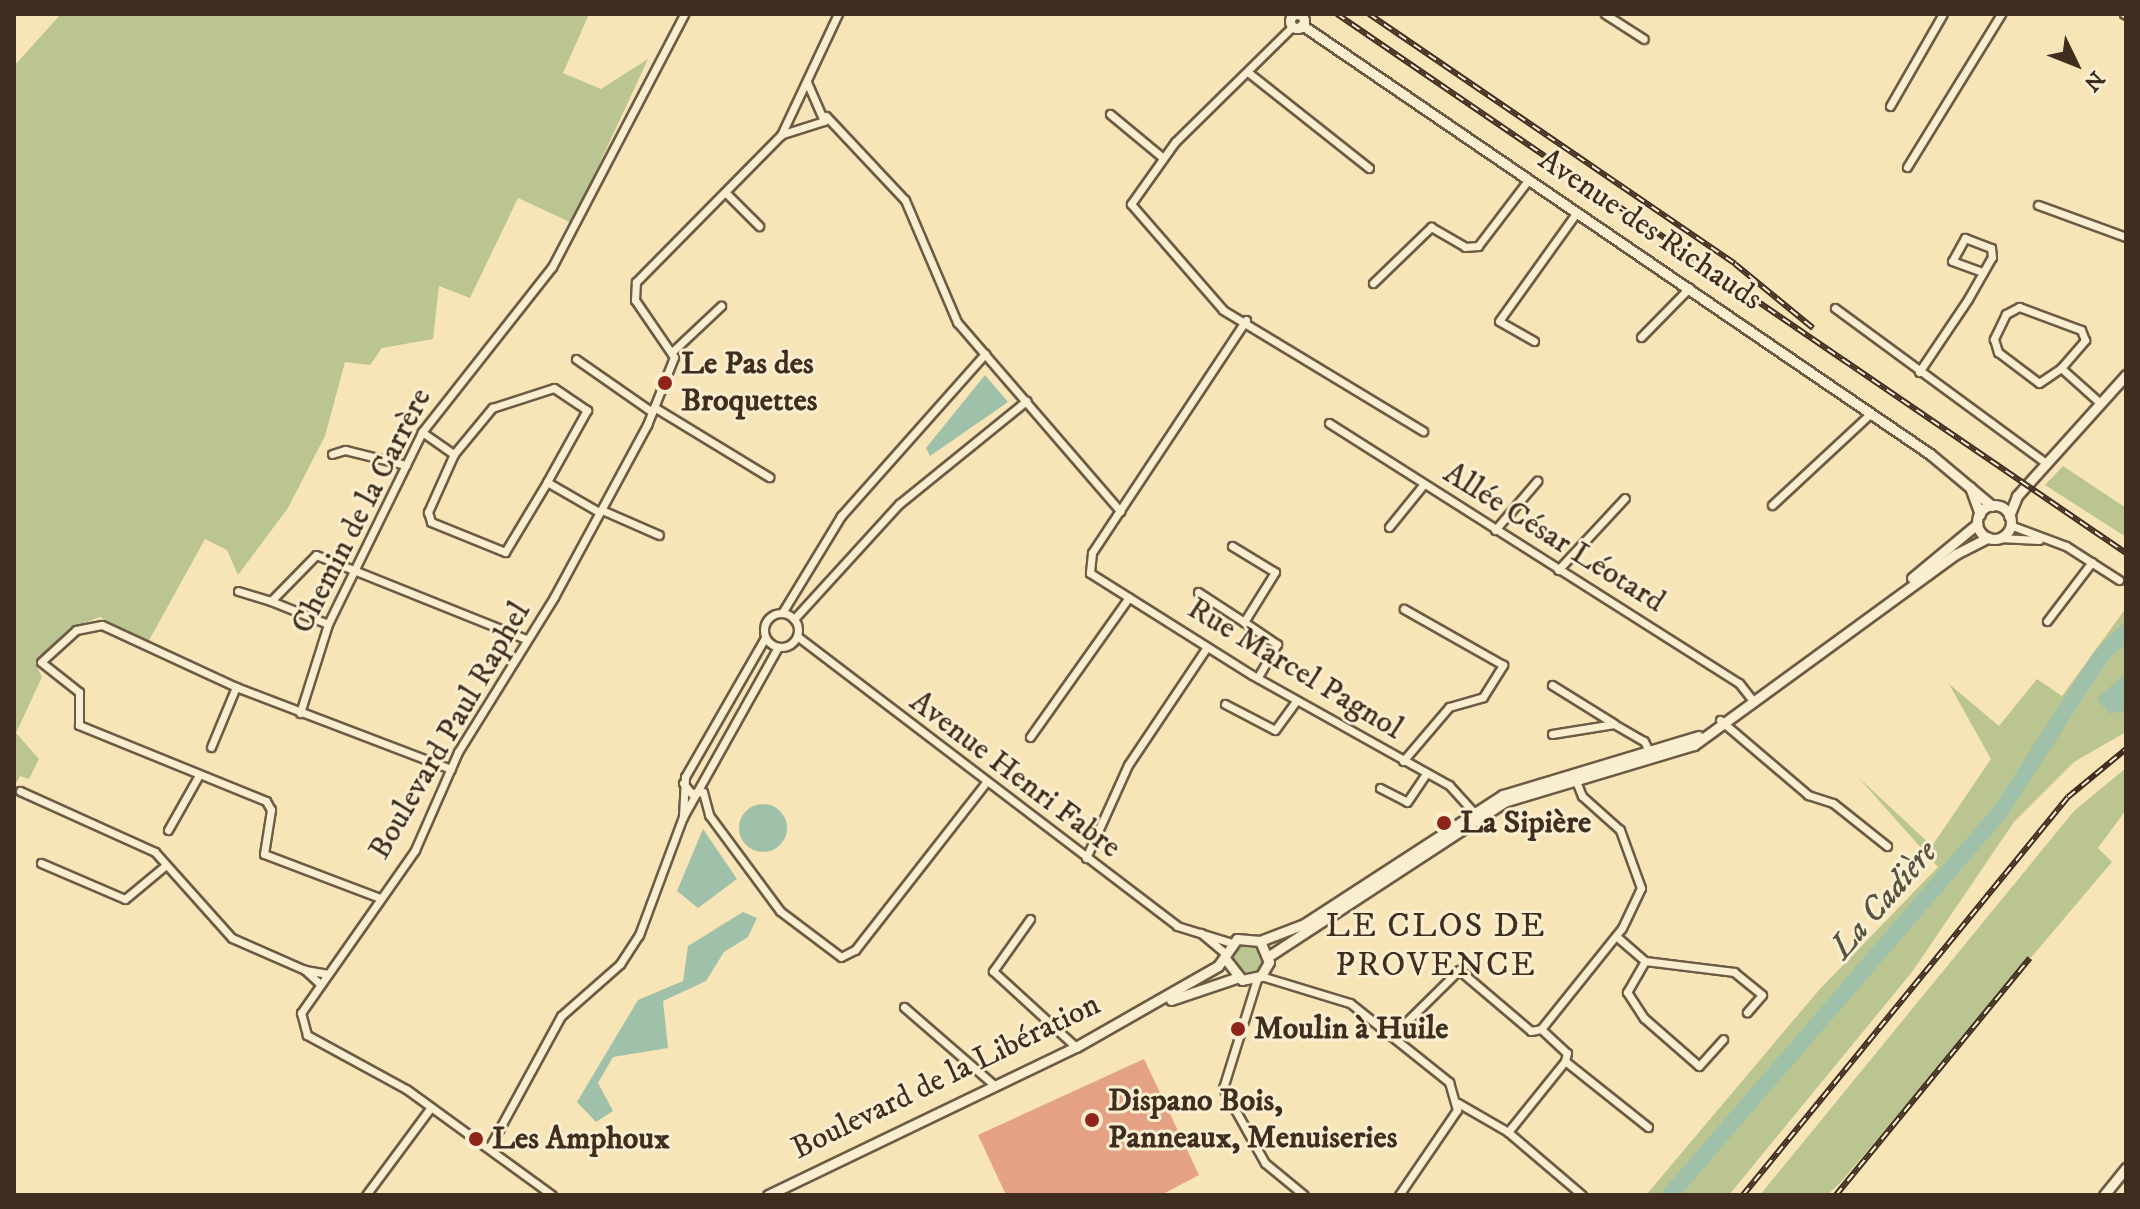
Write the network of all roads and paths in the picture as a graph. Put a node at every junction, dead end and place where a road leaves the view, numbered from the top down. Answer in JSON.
{"nodes":[{"id":1,"x":684,"y":14,"type":"edge"},
{"id":2,"x":838,"y":14,"type":"edge"},
{"id":3,"x":1605,"y":14,"type":"edge"},
{"id":4,"x":1943,"y":14,"type":"edge"},
{"id":5,"x":2001,"y":14,"type":"edge"},
{"id":6,"x":1295,"y":19,"type":"edge"},
{"id":7,"x":1644,"y":39,"type":"dead end"},
{"id":8,"x":1249,"y":73,"type":"junction"},
{"id":9,"x":807,"y":81,"type":"junction"},
{"id":10,"x":817,"y":100,"type":"junction"},
{"id":11,"x":799,"y":103,"type":"junction"},
{"id":12,"x":1890,"y":106,"type":"dead end"},
{"id":13,"x":794,"y":112,"type":"junction"},
{"id":14,"x":1110,"y":114,"type":"dead end"},
{"id":15,"x":826,"y":116,"type":"junction"},
{"id":16,"x":802,"y":129,"type":"junction"},
{"id":17,"x":818,"y":129,"type":"junction"},
{"id":18,"x":781,"y":135,"type":"junction"},
{"id":19,"x":839,"y":136,"type":"junction"},
{"id":20,"x":1162,"y":157,"type":"junction"},
{"id":21,"x":1907,"y":167,"type":"dead end"},
{"id":22,"x":1369,"y":168,"type":"dead end"},
{"id":23,"x":1529,"y":179,"type":"junction"},
{"id":24,"x":728,"y":195,"type":"junction"},
{"id":25,"x":2038,"y":205,"type":"dead end"},
{"id":26,"x":1577,"y":212,"type":"junction"},
{"id":27,"x":759,"y":226,"type":"dead end"},
{"id":28,"x":2126,"y":237,"type":"edge"},
{"id":29,"x":1983,"y":272,"type":"junction"},
{"id":30,"x":1373,"y":283,"type":"dead end"},
{"id":31,"x":1689,"y":288,"type":"junction"},
{"id":32,"x":721,"y":306,"type":"dead end"},
{"id":33,"x":1835,"y":308,"type":"dead end"},
{"id":34,"x":1246,"y":320,"type":"junction"},
{"id":35,"x":1641,"y":337,"type":"dead end"},
{"id":36,"x":1534,"y":341,"type":"dead end"},
{"id":37,"x":673,"y":351,"type":"junction"},
{"id":38,"x":985,"y":354,"type":"junction"},
{"id":39,"x":576,"y":359,"type":"dead end"},
{"id":40,"x":2061,"y":368,"type":"junction"},
{"id":41,"x":1919,"y":372,"type":"junction"},
{"id":42,"x":2126,"y":375,"type":"edge"},
{"id":43,"x":1026,"y":401,"type":"junction"},
{"id":44,"x":2100,"y":403,"type":"junction"},
{"id":45,"x":653,"y":410,"type":"junction"},
{"id":46,"x":1871,"y":413,"type":"junction"},
{"id":47,"x":1329,"y":423,"type":"dead end"},
{"id":48,"x":1423,"y":431,"type":"dead end"},
{"id":49,"x":422,"y":432,"type":"junction"},
{"id":50,"x":332,"y":454,"type":"dead end"},
{"id":51,"x":454,"y":454,"type":"junction"},
{"id":52,"x":2047,"y":464,"type":"junction"},
{"id":53,"x":406,"y":465,"type":"junction"},
{"id":54,"x":769,"y":477,"type":"dead end"},
{"id":55,"x":1967,"y":480,"type":"junction"},
{"id":56,"x":1537,"y":481,"type":"dead end"},
{"id":57,"x":547,"y":482,"type":"junction"},
{"id":58,"x":1424,"y":484,"type":"junction"},
{"id":59,"x":2017,"y":496,"type":"junction"},
{"id":60,"x":1625,"y":498,"type":"dead end"},
{"id":61,"x":1772,"y":505,"type":"dead end"},
{"id":62,"x":1994,"y":506,"type":"junction"},
{"id":63,"x":600,"y":511,"type":"junction"},
{"id":64,"x":1120,"y":511,"type":"junction"},
{"id":65,"x":1978,"y":519,"type":"junction"},
{"id":66,"x":2010,"y":520,"type":"junction"},
{"id":67,"x":1389,"y":527,"type":"dead end"},
{"id":68,"x":1495,"y":530,"type":"junction"},
{"id":69,"x":659,"y":535,"type":"dead end"},
{"id":70,"x":1994,"y":538,"type":"junction"},
{"id":71,"x":2046,"y":540,"type":"junction"},
{"id":72,"x":1232,"y":546,"type":"dead end"},
{"id":73,"x":2092,"y":562,"type":"junction"},
{"id":74,"x":355,"y":570,"type":"junction"},
{"id":75,"x":1558,"y":570,"type":"junction"},
{"id":76,"x":2119,"y":580,"type":"dead end"},
{"id":77,"x":238,"y":591,"type":"dead end"},
{"id":78,"x":1198,"y":592,"type":"dead end"},
{"id":79,"x":1129,"y":597,"type":"junction"},
{"id":80,"x":271,"y":601,"type":"junction"},
{"id":81,"x":1404,"y":609,"type":"dead end"},
{"id":82,"x":782,"y":613,"type":"junction"},
{"id":83,"x":794,"y":619,"type":"junction"},
{"id":84,"x":2047,"y":621,"type":"dead end"},
{"id":85,"x":1244,"y":622,"type":"junction"},
{"id":86,"x":328,"y":624,"type":"junction"},
{"id":87,"x":797,"y":636,"type":"junction"},
{"id":88,"x":765,"y":638,"type":"junction"},
{"id":89,"x":526,"y":639,"type":"junction"},
{"id":90,"x":790,"y":645,"type":"junction"},
{"id":91,"x":778,"y":647,"type":"junction"},
{"id":92,"x":1207,"y":647,"type":"junction"},
{"id":93,"x":806,"y":649,"type":"junction"},
{"id":94,"x":1257,"y":678,"type":"junction"},
{"id":95,"x":1552,"y":685,"type":"dead end"},
{"id":96,"x":236,"y":687,"type":"junction"},
{"id":97,"x":1752,"y":699,"type":"junction"},
{"id":98,"x":1296,"y":701,"type":"junction"},
{"id":99,"x":1225,"y":704,"type":"dead end"},
{"id":100,"x":300,"y":713,"type":"junction"},
{"id":101,"x":1722,"y":722,"type":"junction"},
{"id":102,"x":1614,"y":724,"type":"junction"},
{"id":103,"x":1552,"y":734,"type":"dead end"},
{"id":104,"x":1030,"y":737,"type":"dead end"},
{"id":105,"x":211,"y":747,"type":"dead end"},
{"id":106,"x":1651,"y":756,"type":"junction"},
{"id":107,"x":1403,"y":761,"type":"junction"},
{"id":108,"x":451,"y":769,"type":"junction"},
{"id":109,"x":1426,"y":774,"type":"junction"},
{"id":110,"x":199,"y":775,"type":"junction"},
{"id":111,"x":1575,"y":776,"type":"junction"},
{"id":112,"x":987,"y":781,"type":"junction"},
{"id":113,"x":683,"y":783,"type":"junction"},
{"id":114,"x":1380,"y":788,"type":"dead end"},
{"id":115,"x":20,"y":791,"type":"dead end"},
{"id":116,"x":703,"y":792,"type":"junction"},
{"id":117,"x":1477,"y":816,"type":"junction"},
{"id":118,"x":683,"y":817,"type":"junction"},
{"id":119,"x":168,"y":830,"type":"dead end"},
{"id":120,"x":1887,"y":846,"type":"dead end"},
{"id":121,"x":1086,"y":858,"type":"junction"},
{"id":122,"x":41,"y":863,"type":"dead end"},
{"id":123,"x":166,"y":865,"type":"junction"},
{"id":124,"x":380,"y":898,"type":"junction"},
{"id":125,"x":1030,"y":919,"type":"dead end"},
{"id":126,"x":1199,"y":931,"type":"junction"},
{"id":127,"x":1616,"y":936,"type":"junction"},
{"id":128,"x":1260,"y":941,"type":"junction"},
{"id":129,"x":1232,"y":943,"type":"junction"},
{"id":130,"x":1225,"y":956,"type":"junction"},
{"id":131,"x":1269,"y":956,"type":"junction"},
{"id":132,"x":1645,"y":961,"type":"junction"},
{"id":133,"x":305,"y":970,"type":"junction"},
{"id":134,"x":327,"y":974,"type":"junction"},
{"id":135,"x":1262,"y":974,"type":"junction"},
{"id":136,"x":1239,"y":979,"type":"junction"},
{"id":137,"x":320,"y":984,"type":"junction"},
{"id":138,"x":1247,"y":996,"type":"junction"},
{"id":139,"x":904,"y":1007,"type":"dead end"},
{"id":140,"x":1149,"y":1007,"type":"junction"},
{"id":141,"x":1747,"y":1012,"type":"dead end"},
{"id":142,"x":1541,"y":1029,"type":"junction"},
{"id":143,"x":1392,"y":1036,"type":"junction"},
{"id":144,"x":1723,"y":1039,"type":"dead end"},
{"id":145,"x":1076,"y":1047,"type":"junction"},
{"id":146,"x":1565,"y":1061,"type":"junction"},
{"id":147,"x":994,"y":1085,"type":"junction"},
{"id":148,"x":1458,"y":1103,"type":"junction"},
{"id":149,"x":431,"y":1107,"type":"junction"},
{"id":150,"x":1648,"y":1127,"type":"dead end"},
{"id":151,"x":1508,"y":1132,"type":"junction"},
{"id":152,"x":489,"y":1148,"type":"junction"},
{"id":153,"x":2126,"y":1168,"type":"edge"},
{"id":154,"x":366,"y":1195,"type":"edge"},
{"id":155,"x":552,"y":1195,"type":"edge"},
{"id":156,"x":768,"y":1195,"type":"edge"},
{"id":157,"x":1304,"y":1195,"type":"edge"},
{"id":158,"x":1399,"y":1195,"type":"edge"},
{"id":159,"x":1582,"y":1195,"type":"edge"},
{"id":160,"x":2105,"y":1195,"type":"edge"}],
"edges":[{"from":1,"to":49,"type":"street","name":"Chemin de la Carrère"},
{"from":2,"to":9,"type":"street"},
{"from":3,"to":7,"type":"street"},
{"from":4,"to":12,"type":"street"},
{"from":5,"to":21,"type":"street"},
{"from":6,"to":8,"type":"street"},
{"from":6,"to":23,"type":"street","name":"Avenue des Richauds"},
{"from":8,"to":20,"type":"street"},
{"from":8,"to":22,"type":"street"},
{"from":9,"to":10,"type":"street"},
{"from":9,"to":11,"type":"street"},
{"from":10,"to":11,"type":"street"},
{"from":10,"to":15,"type":"street"},
{"from":11,"to":13,"type":"street"},
{"from":13,"to":16,"type":"street"},
{"from":13,"to":18,"type":"street"},
{"from":14,"to":20,"type":"street"},
{"from":15,"to":17,"type":"street"},
{"from":15,"to":19,"type":"street"},
{"from":16,"to":17,"type":"street"},
{"from":16,"to":18,"type":"street"},
{"from":17,"to":19,"type":"street"},
{"from":18,"to":24,"type":"street"},
{"from":19,"to":38,"type":"street"},
{"from":20,"to":34,"type":"street"},
{"from":23,"to":26,"type":"street","name":"Avenue des Richauds"},
{"from":23,"to":30,"type":"street"},
{"from":24,"to":27,"type":"street"},
{"from":24,"to":37,"type":"street"},
{"from":25,"to":28,"type":"street"},
{"from":26,"to":31,"type":"street","name":"Avenue des Richauds"},
{"from":26,"to":36,"type":"street"},
{"from":29,"to":29,"type":"street"},
{"from":29,"to":41,"type":"street"},
{"from":31,"to":35,"type":"street"},
{"from":31,"to":46,"type":"street","name":"Avenue des Richauds"},
{"from":32,"to":37,"type":"street"},
{"from":33,"to":41,"type":"street"},
{"from":34,"to":48,"type":"street"},
{"from":34,"to":64,"type":"street"},
{"from":37,"to":45,"type":"street","name":"Boulevard Paul Raphel"},
{"from":38,"to":43,"type":"street"},
{"from":38,"to":82,"type":"street"},
{"from":39,"to":45,"type":"street"},
{"from":40,"to":40,"type":"street"},
{"from":40,"to":44,"type":"street"},
{"from":41,"to":52,"type":"street"},
{"from":42,"to":44,"type":"street"},
{"from":43,"to":64,"type":"street"},
{"from":43,"to":83,"type":"street"},
{"from":44,"to":52,"type":"street"},
{"from":45,"to":54,"type":"street"},
{"from":45,"to":63,"type":"street","name":"Boulevard Paul Raphel"},
{"from":46,"to":55,"type":"street","name":"Avenue des Richauds"},
{"from":46,"to":61,"type":"street"},
{"from":47,"to":58,"type":"street","name":"Allée César Léotard"},
{"from":49,"to":51,"type":"street"},
{"from":49,"to":53,"type":"street","name":"Chemin de la Carrère"},
{"from":50,"to":53,"type":"street"},
{"from":51,"to":57,"type":"street"},
{"from":51,"to":57,"type":"street"},
{"from":52,"to":59,"type":"street"},
{"from":53,"to":74,"type":"street","name":"Chemin de la Carrère"},
{"from":55,"to":62,"type":"street","name":"Avenue des Richauds"},
{"from":55,"to":65,"type":"street"},
{"from":56,"to":68,"type":"street"},
{"from":57,"to":63,"type":"street"},
{"from":58,"to":67,"type":"street"},
{"from":58,"to":68,"type":"street","name":"Allée César Léotard"},
{"from":59,"to":62,"type":"street"},
{"from":59,"to":66,"type":"street"},
{"from":60,"to":75,"type":"street"},
{"from":62,"to":65,"type":"street"},
{"from":62,"to":66,"type":"street","name":"Avenue des Richauds"},
{"from":63,"to":69,"type":"street"},
{"from":63,"to":89,"type":"street","name":"Boulevard Paul Raphel"},
{"from":64,"to":79,"type":"street","name":"Rue Marcel Pagnol"},
{"from":65,"to":70,"type":"street"},
{"from":65,"to":97,"type":"street"},
{"from":66,"to":70,"type":"street"},
{"from":66,"to":71,"type":"street"},
{"from":68,"to":75,"type":"street","name":"Allée César Léotard"},
{"from":70,"to":71,"type":"street"},
{"from":70,"to":97,"type":"street"},
{"from":71,"to":73,"type":"street"},
{"from":72,"to":85,"type":"street"},
{"from":73,"to":76,"type":"street"},
{"from":73,"to":84,"type":"street"},
{"from":74,"to":80,"type":"street"},
{"from":74,"to":86,"type":"street","name":"Chemin de la Carrère"},
{"from":74,"to":89,"type":"street"},
{"from":75,"to":97,"type":"street","name":"Allée César Léotard"},
{"from":77,"to":80,"type":"street"},
{"from":78,"to":85,"type":"street"},
{"from":79,"to":92,"type":"street","name":"Rue Marcel Pagnol"},
{"from":79,"to":104,"type":"street"},
{"from":80,"to":86,"type":"street"},
{"from":81,"to":107,"type":"street"},
{"from":82,"to":83,"type":"street"},
{"from":82,"to":88,"type":"street"},
{"from":83,"to":87,"type":"street"},
{"from":85,"to":94,"type":"street"},
{"from":86,"to":100,"type":"street","name":"Chemin de la Carrère"},
{"from":87,"to":90,"type":"street"},
{"from":87,"to":93,"type":"street","name":"Avenue Henri Fabre"},
{"from":88,"to":91,"type":"street"},
{"from":88,"to":113,"type":"street"},
{"from":89,"to":108,"type":"street","name":"Boulevard Paul Raphel"},
{"from":90,"to":91,"type":"street"},
{"from":90,"to":93,"type":"street","name":"Avenue Henri Fabre"},
{"from":91,"to":116,"type":"street"},
{"from":92,"to":94,"type":"street","name":"Rue Marcel Pagnol"},
{"from":92,"to":121,"type":"street"},
{"from":93,"to":112,"type":"street","name":"Avenue Henri Fabre"},
{"from":94,"to":98,"type":"street","name":"Rue Marcel Pagnol"},
{"from":95,"to":102,"type":"street"},
{"from":96,"to":100,"type":"street"},
{"from":96,"to":105,"type":"street"},
{"from":96,"to":110,"type":"street"},
{"from":97,"to":101,"type":"street"},
{"from":98,"to":99,"type":"street"},
{"from":98,"to":107,"type":"street","name":"Rue Marcel Pagnol"},
{"from":100,"to":108,"type":"street"},
{"from":101,"to":106,"type":"street"},
{"from":101,"to":120,"type":"street"},
{"from":102,"to":103,"type":"street"},
{"from":102,"to":106,"type":"street"},
{"from":106,"to":111,"type":"street"},
{"from":107,"to":109,"type":"street","name":"Rue Marcel Pagnol"},
{"from":108,"to":124,"type":"street","name":"Boulevard Paul Raphel"},
{"from":109,"to":114,"type":"street"},
{"from":109,"to":117,"type":"street","name":"Rue Marcel Pagnol"},
{"from":110,"to":119,"type":"street"},
{"from":110,"to":124,"type":"street"},
{"from":111,"to":117,"type":"street"},
{"from":111,"to":127,"type":"street"},
{"from":112,"to":116,"type":"street"},
{"from":112,"to":121,"type":"street","name":"Avenue Henri Fabre"},
{"from":113,"to":116,"type":"street"},
{"from":113,"to":118,"type":"street"},
{"from":115,"to":123,"type":"street"},
{"from":116,"to":118,"type":"street"},
{"from":117,"to":128,"type":"street"},
{"from":117,"to":131,"type":"street"},
{"from":118,"to":152,"type":"street"},
{"from":121,"to":126,"type":"street","name":"Avenue Henri Fabre"},
{"from":122,"to":123,"type":"street"},
{"from":123,"to":133,"type":"street"},
{"from":124,"to":134,"type":"street","name":"Boulevard Paul Raphel"},
{"from":125,"to":145,"type":"street"},
{"from":126,"to":129,"type":"street","name":"Avenue Henri Fabre"},
{"from":126,"to":130,"type":"street","name":"Avenue Henri Fabre"},
{"from":127,"to":132,"type":"street"},
{"from":127,"to":142,"type":"street"},
{"from":128,"to":129,"type":"street"},
{"from":128,"to":131,"type":"street"},
{"from":129,"to":130,"type":"street","name":"Boulevard de la Libération"},
{"from":130,"to":136,"type":"street"},
{"from":130,"to":140,"type":"street","name":"Boulevard de la Libération"},
{"from":131,"to":135,"type":"street"},
{"from":132,"to":141,"type":"street"},
{"from":132,"to":144,"type":"street"},
{"from":133,"to":134,"type":"street"},
{"from":133,"to":137,"type":"street"},
{"from":134,"to":137,"type":"street","name":"Boulevard Paul Raphel"},
{"from":135,"to":136,"type":"street","name":"Boulevard de la Libération"},
{"from":135,"to":138,"type":"street"},
{"from":135,"to":143,"type":"street"},
{"from":136,"to":138,"type":"street"},
{"from":136,"to":140,"type":"street","name":"Boulevard de la Libération"},
{"from":137,"to":149,"type":"street","name":"Boulevard Paul Raphel"},
{"from":138,"to":157,"type":"street"},
{"from":139,"to":147,"type":"street"},
{"from":140,"to":145,"type":"street","name":"Boulevard de la Libération"},
{"from":142,"to":143,"type":"street"},
{"from":142,"to":146,"type":"street"},
{"from":143,"to":148,"type":"street"},
{"from":145,"to":147,"type":"street","name":"Boulevard de la Libération"},
{"from":146,"to":150,"type":"street"},
{"from":146,"to":151,"type":"street"},
{"from":147,"to":156,"type":"street","name":"Boulevard de la Libération"},
{"from":148,"to":151,"type":"street"},
{"from":148,"to":158,"type":"street"},
{"from":149,"to":152,"type":"street","name":"Boulevard Paul Raphel"},
{"from":149,"to":154,"type":"street"},
{"from":151,"to":159,"type":"street"},
{"from":152,"to":155,"type":"street","name":"Boulevard Paul Raphel"},
{"from":153,"to":160,"type":"street"}]}
